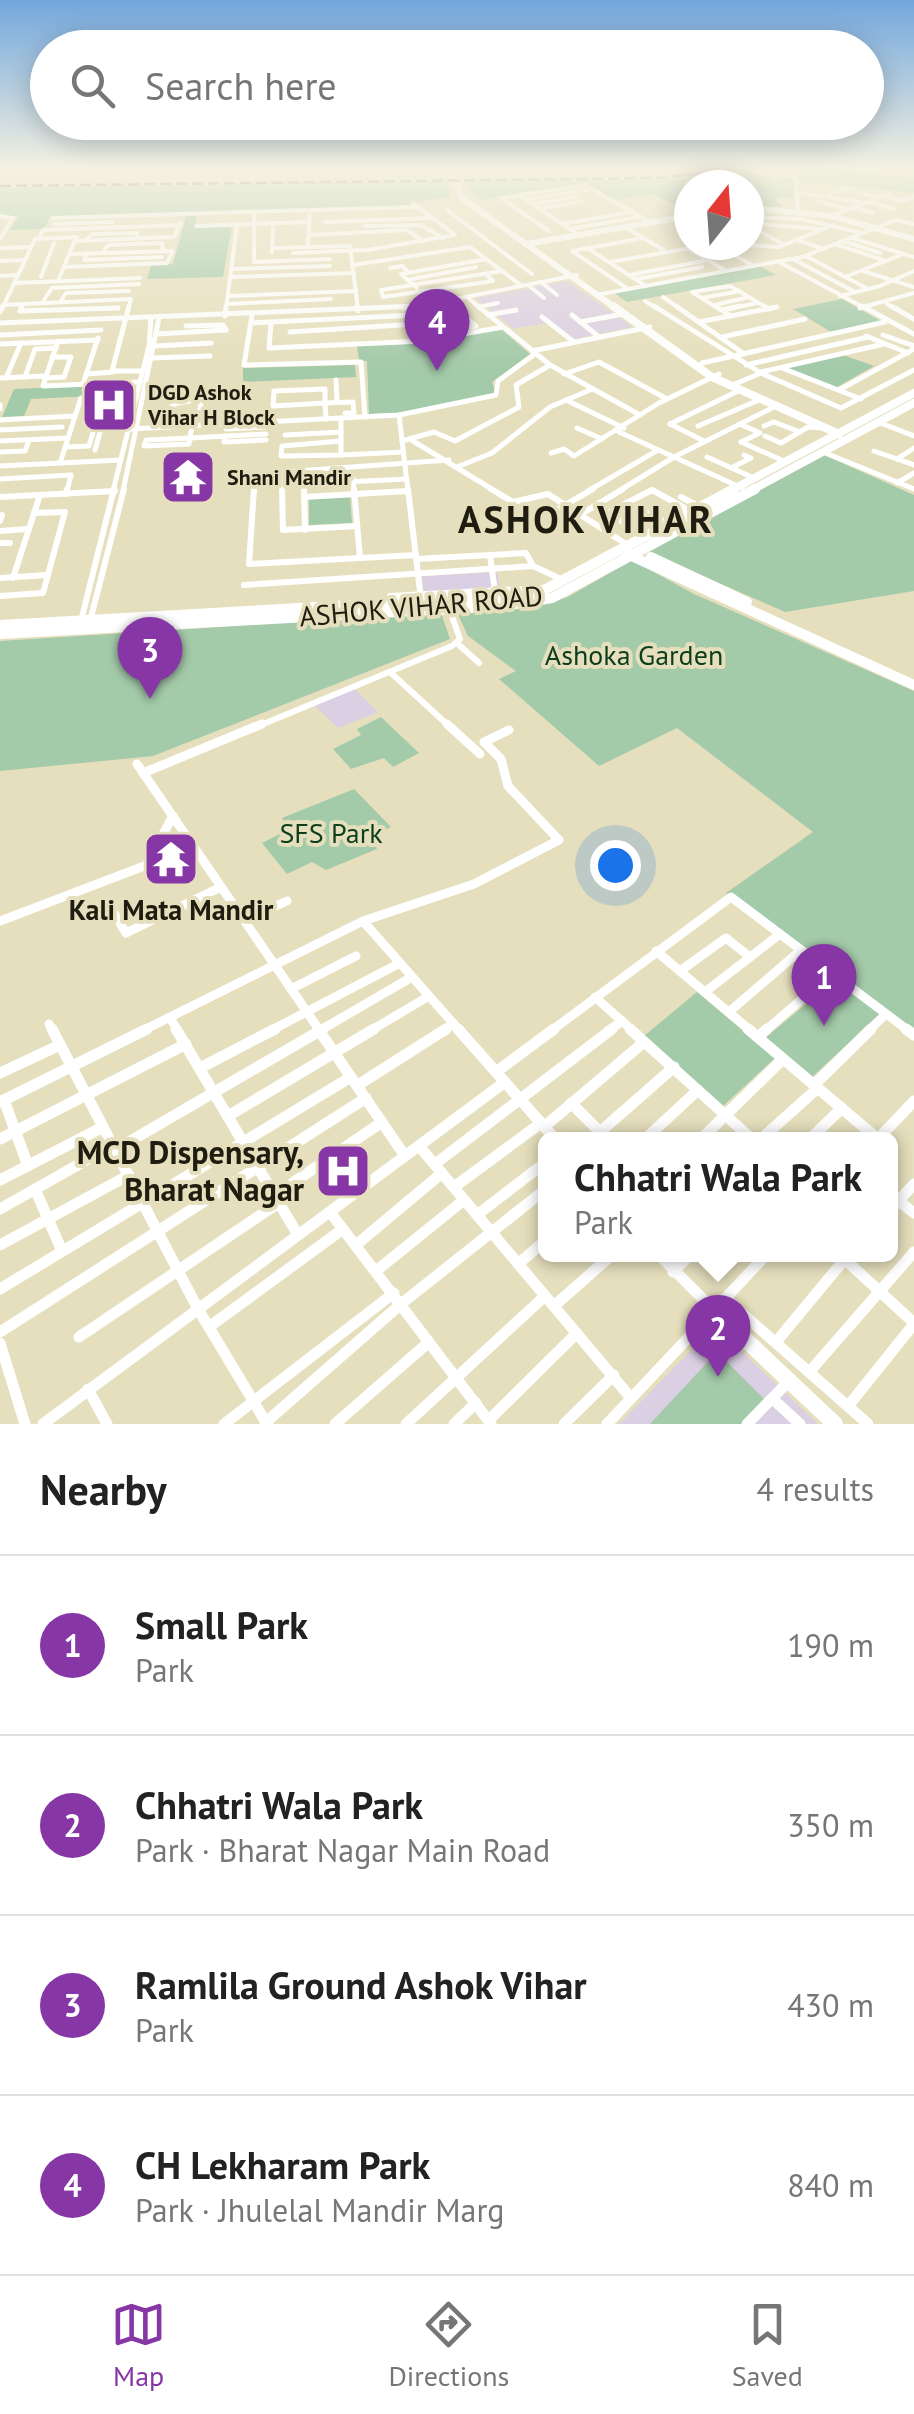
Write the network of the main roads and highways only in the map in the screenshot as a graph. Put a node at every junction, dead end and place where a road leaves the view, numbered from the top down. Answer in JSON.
{"nodes":[{"id":1,"x":515,"y":233,"type":"edge"},
{"id":2,"x":588,"y":233,"type":"edge"},
{"id":3,"x":529,"y":244,"type":"junction"},
{"id":4,"x":600,"y":294,"type":"junction"},
{"id":5,"x":646,"y":328,"type":"junction"},
{"id":6,"x":715,"y":375,"type":"junction"},
{"id":7,"x":737,"y":387,"type":"junction"},
{"id":8,"x":913,"y":397,"type":"edge"},
{"id":9,"x":847,"y":434,"type":"junction"},
{"id":10,"x":659,"y":541,"type":"junction"},
{"id":11,"x":630,"y":551,"type":"junction"},
{"id":12,"x":615,"y":566,"type":"junction"},
{"id":13,"x":658,"y":569,"type":"junction"},
{"id":14,"x":683,"y":573,"type":"junction"},
{"id":15,"x":85,"y":624,"type":"junction"},
{"id":16,"x":0,"y":625,"type":"edge"},
{"id":17,"x":0,"y":634,"type":"edge"},
{"id":18,"x":914,"y":676,"type":"edge"},
{"id":19,"x":914,"y":685,"type":"edge"},
{"id":20,"x":720,"y":1305,"type":"road end"},
{"id":21,"x":830,"y":1422,"type":"edge"}],
"edges":[{"from":1,"to":3,"type":"main road"},
{"from":2,"to":3,"type":"main road"},
{"from":3,"to":4,"type":"main road"},
{"from":4,"to":5,"type":"main road"},
{"from":4,"to":5,"type":"main road"},
{"from":5,"to":6,"type":"main road"},
{"from":5,"to":6,"type":"main road"},
{"from":6,"to":7,"type":"main road"},
{"from":7,"to":9,"type":"main road"},
{"from":7,"to":9,"type":"main road"},
{"from":8,"to":9,"type":"main road","name":"ASHOK VIHAR ROAD"},
{"from":8,"to":9,"type":"main road","name":"ASHOK VIHAR ROAD"},
{"from":9,"to":10,"type":"main road","name":"ASHOK VIHAR ROAD"},
{"from":9,"to":11,"type":"main road","name":"ASHOK VIHAR ROAD"},
{"from":10,"to":11,"type":"main road","name":"ASHOK VIHAR ROAD"},
{"from":10,"to":14,"type":"main road"},
{"from":11,"to":12,"type":"main road","name":"ASHOK VIHAR ROAD"},
{"from":11,"to":13,"type":"main road"},
{"from":11,"to":14,"type":"main road"},
{"from":11,"to":15,"type":"main road","name":"ASHOK VIHAR ROAD"},
{"from":12,"to":13,"type":"main road"},
{"from":12,"to":15,"type":"main road","name":"ASHOK VIHAR ROAD"},
{"from":13,"to":19,"type":"main road"},
{"from":14,"to":18,"type":"main road"},
{"from":15,"to":16,"type":"main road","name":"ASHOK VIHAR ROAD"},
{"from":15,"to":17,"type":"main road","name":"ASHOK VIHAR ROAD"},
{"from":20,"to":21,"type":"main road"}]}
